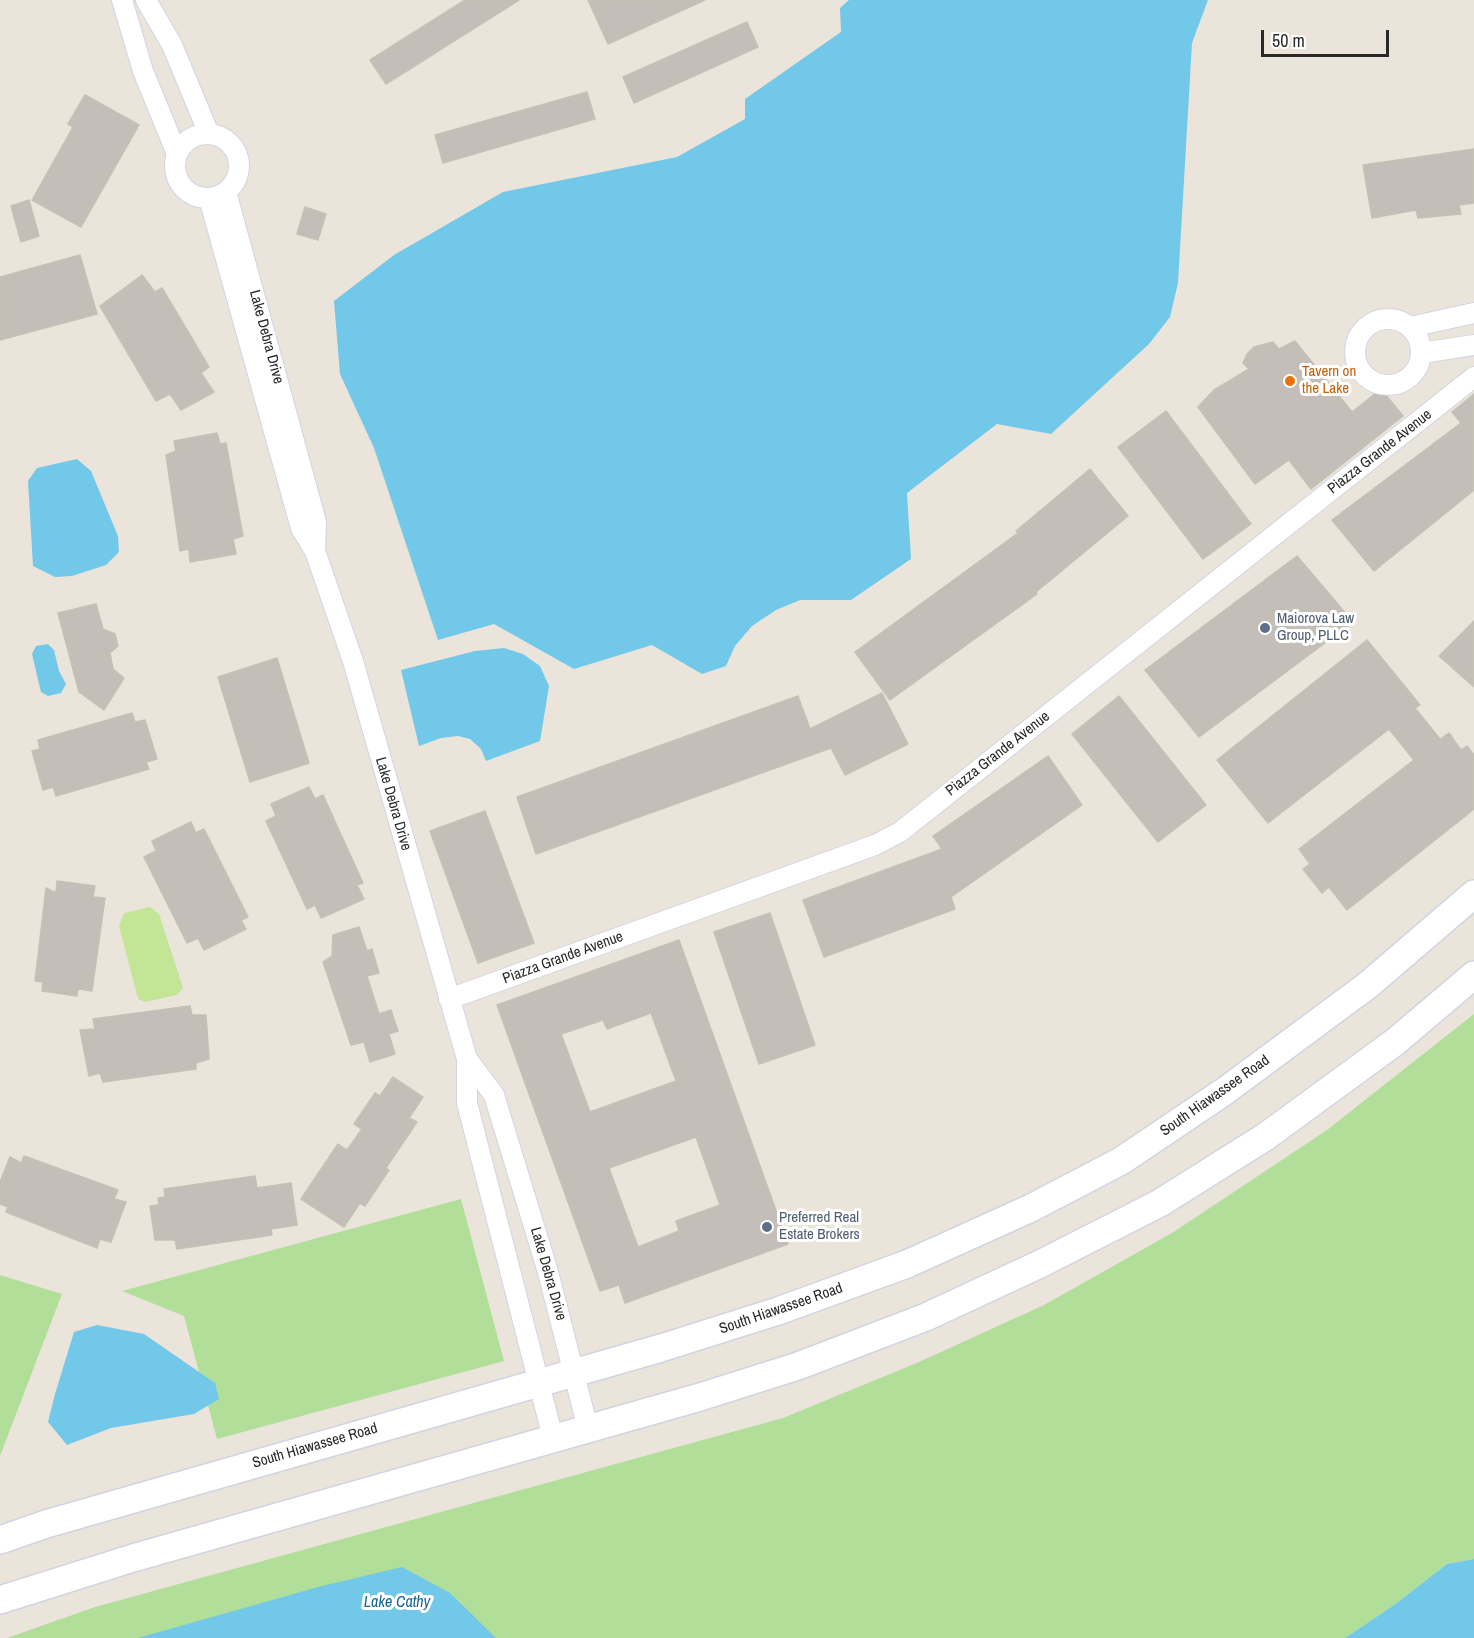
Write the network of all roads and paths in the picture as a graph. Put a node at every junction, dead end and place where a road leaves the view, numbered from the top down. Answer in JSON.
{"nodes":[{"id":1,"x":148,"y":2,"type":"edge"},
{"id":2,"x":124,"y":6,"type":"edge"},
{"id":3,"x":209,"y":134,"type":"junction"},
{"id":4,"x":177,"y":154,"type":"junction"},
{"id":5,"x":218,"y":195,"type":"junction"},
{"id":6,"x":1474,"y":313,"type":"edge"},
{"id":7,"x":1410,"y":327,"type":"junction"},
{"id":8,"x":1470,"y":348,"type":"edge"},
{"id":9,"x":1422,"y":353,"type":"junction"},
{"id":10,"x":1474,"y":377,"type":"edge"},
{"id":11,"x":1474,"y":894,"type":"edge"},
{"id":12,"x":1474,"y":975,"type":"edge"},
{"id":13,"x":449,"y":999,"type":"junction"},
{"id":14,"x":467,"y":1059,"type":"junction"},
{"id":15,"x":526,"y":1199,"type":"junction"},
{"id":16,"x":493,"y":1207,"type":"junction"},
{"id":17,"x":575,"y":1372,"type":"junction"},
{"id":18,"x":537,"y":1383,"type":"junction"},
{"id":19,"x":588,"y":1429,"type":"junction"},
{"id":20,"x":553,"y":1438,"type":"junction"},
{"id":21,"x":0,"y":1540,"type":"edge"},
{"id":22,"x":0,"y":1600,"type":"edge"}],
"edges":[{"from":1,"to":2,"type":"street"},
{"from":1,"to":3,"type":"street"},
{"from":2,"to":4,"type":"street"},
{"from":3,"to":4,"type":"street"},
{"from":3,"to":5,"type":"street"},
{"from":4,"to":5,"type":"street"},
{"from":5,"to":13,"type":"street","name":"Lake Debra Drive"},
{"from":6,"to":7,"type":"street"},
{"from":7,"to":9,"type":"street"},
{"from":7,"to":9,"type":"street"},
{"from":8,"to":9,"type":"street"},
{"from":10,"to":13,"type":"street","name":"Piazza Grande Avenue"},
{"from":11,"to":17,"type":"street","name":"South Hiawassee Road"},
{"from":12,"to":19,"type":"street"},
{"from":13,"to":14,"type":"street","name":"Lake Debra Drive"},
{"from":14,"to":15,"type":"street","name":"Lake Debra Drive"},
{"from":14,"to":16,"type":"street","name":"Lake Debra Drive"},
{"from":15,"to":16,"type":"street"},
{"from":15,"to":17,"type":"street","name":"Lake Debra Drive"},
{"from":16,"to":18,"type":"street","name":"Lake Debra Drive"},
{"from":17,"to":18,"type":"street","name":"South Hiawassee Road"},
{"from":17,"to":19,"type":"street","name":"Lake Debra Drive"},
{"from":18,"to":20,"type":"street","name":"Lake Debra Drive"},
{"from":18,"to":21,"type":"street","name":"South Hiawassee Road"},
{"from":19,"to":20,"type":"street"},
{"from":20,"to":22,"type":"street"}]}
